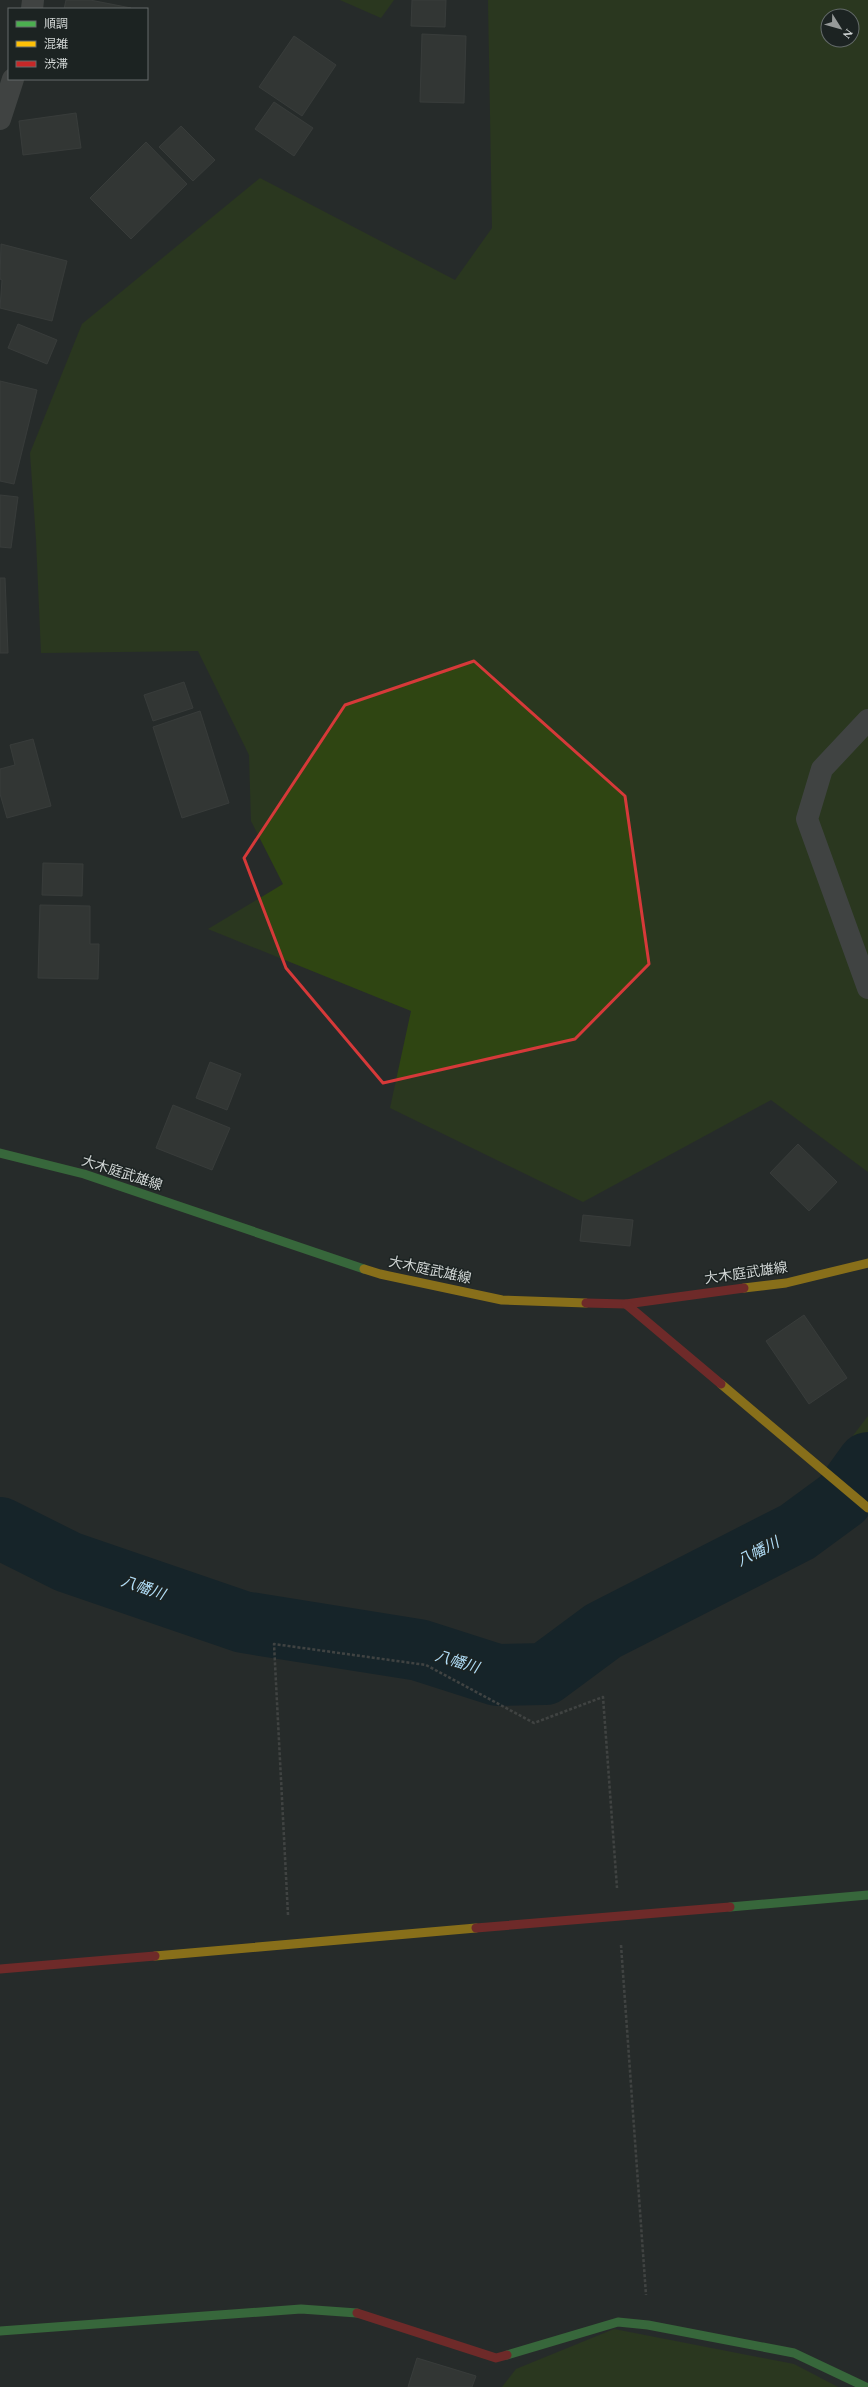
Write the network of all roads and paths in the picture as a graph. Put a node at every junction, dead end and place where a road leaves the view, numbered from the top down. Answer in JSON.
{"nodes":[{"id":1,"x":13,"y":80,"type":"edge"},
{"id":2,"x":0,"y":119,"type":"edge"},
{"id":3,"x":868,"y":720,"type":"edge"},
{"id":4,"x":868,"y":988,"type":"edge"},
{"id":5,"x":0,"y":1153,"type":"edge"},
{"id":6,"x":868,"y":1263,"type":"edge"},
{"id":7,"x":626,"y":1304,"type":"junction"},
{"id":8,"x":868,"y":1508,"type":"edge"},
{"id":9,"x":868,"y":1896,"type":"edge"},
{"id":10,"x":619,"y":1916,"type":"junction"},
{"id":11,"x":290,"y":1944,"type":"junction"},
{"id":12,"x":0,"y":1969,"type":"edge"},
{"id":13,"x":648,"y":2325,"type":"junction"},
{"id":14,"x":0,"y":2331,"type":"edge"},
{"id":15,"x":866,"y":2387,"type":"edge"}],
"edges":[{"from":1,"to":2,"type":"street"},
{"from":3,"to":4,"type":"street"},
{"from":5,"to":7,"type":"street","name":"大木庭武雄線"},
{"from":6,"to":7,"type":"street","name":"大木庭武雄線"},
{"from":7,"to":8,"type":"street"},
{"from":9,"to":10,"type":"street"},
{"from":10,"to":11,"type":"street"},
{"from":10,"to":11,"type":"path"},
{"from":10,"to":13,"type":"path"},
{"from":11,"to":12,"type":"street"},
{"from":13,"to":14,"type":"street"},
{"from":13,"to":15,"type":"street"}]}
